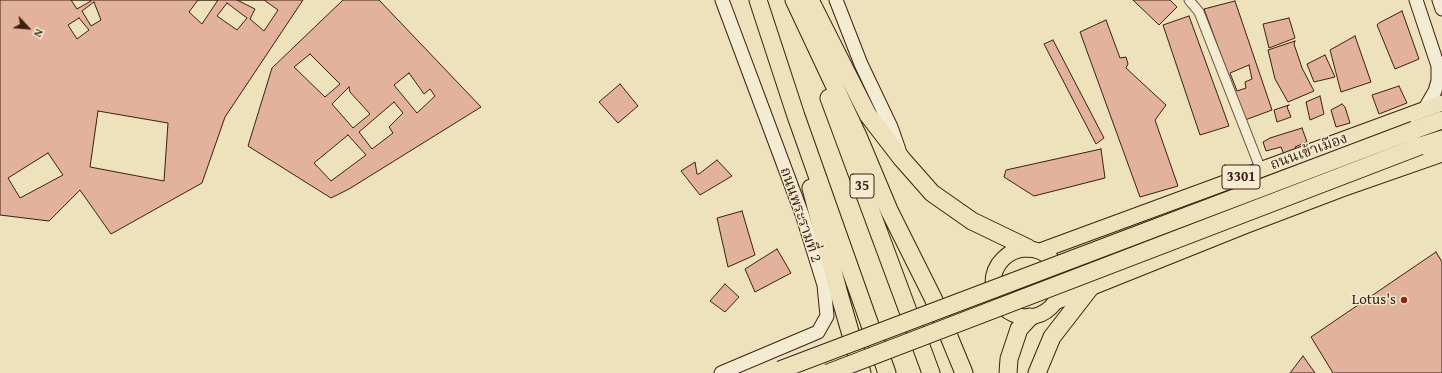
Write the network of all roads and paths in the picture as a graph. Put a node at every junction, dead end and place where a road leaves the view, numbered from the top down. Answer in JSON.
{"nodes":[{"id":1,"x":722,"y":0,"type":"edge"},
{"id":2,"x":758,"y":0,"type":"edge"},
{"id":3,"x":794,"y":0,"type":"edge"},
{"id":4,"x":810,"y":0,"type":"edge"},
{"id":5,"x":836,"y":0,"type":"edge"},
{"id":6,"x":1189,"y":0,"type":"edge"},
{"id":7,"x":1416,"y":0,"type":"edge"},
{"id":8,"x":1439,"y":0,"type":"edge"},
{"id":9,"x":1442,"y":9,"type":"edge"},
{"id":10,"x":1442,"y":103,"type":"edge"},
{"id":11,"x":1424,"y":110,"type":"junction"},
{"id":12,"x":796,"y":116,"type":"junction"},
{"id":13,"x":1442,"y":120,"type":"edge"},
{"id":14,"x":1417,"y":138,"type":"junction"},
{"id":15,"x":1441,"y":151,"type":"edge"},
{"id":16,"x":902,"y":159,"type":"junction"},
{"id":17,"x":1261,"y":170,"type":"junction"},
{"id":18,"x":1034,"y":250,"type":"junction"},
{"id":19,"x":992,"y":287,"type":"junction"},
{"id":20,"x":1090,"y":288,"type":"junction"},
{"id":21,"x":1055,"y":302,"type":"junction"},
{"id":22,"x":937,"y":308,"type":"junction"},
{"id":23,"x":1003,"y":308,"type":"junction"},
{"id":24,"x":1030,"y":316,"type":"junction"},
{"id":25,"x":946,"y":330,"type":"junction"},
{"id":26,"x":777,"y":371,"type":"edge"},
{"id":27,"x":721,"y":373,"type":"edge"},
{"id":28,"x":828,"y":373,"type":"edge"},
{"id":29,"x":862,"y":373,"type":"edge"},
{"id":30,"x":887,"y":373,"type":"edge"},
{"id":31,"x":931,"y":373,"type":"edge"},
{"id":32,"x":964,"y":373,"type":"edge"},
{"id":33,"x":1008,"y":373,"type":"edge"},
{"id":34,"x":1037,"y":373,"type":"edge"}],
"edges":[{"from":1,"to":27,"type":"main road","name":"ถนนพระรามที่ 2"},
{"from":2,"to":12,"type":"highway","name":"ถนนพระรามที่ 2"},
{"from":3,"to":22,"type":"highway"},
{"from":3,"to":31,"type":"highway","number":"35"},
{"from":4,"to":16,"type":"highway"},
{"from":5,"to":16,"type":"main road"},
{"from":6,"to":17,"type":"street"},
{"from":7,"to":11,"type":"main road"},
{"from":8,"to":9,"type":"main road"},
{"from":10,"to":11,"type":"main road","name":"ถนนเข้าเมือง","number":"3301"},
{"from":11,"to":17,"type":"main road","name":"ถนนเข้าเมือง","number":"3301"},
{"from":12,"to":29,"type":"highway"},
{"from":12,"to":30,"type":"highway","name":"ถนนพระรามที่ 2"},
{"from":13,"to":14,"type":"highway"},
{"from":14,"to":15,"type":"highway"},
{"from":14,"to":26,"type":"highway","bridge":true},
{"from":14,"to":28,"type":"highway","bridge":true},
{"from":15,"to":20,"type":"main road"},
{"from":16,"to":18,"type":"highway"},
{"from":17,"to":18,"type":"main road","name":"ถนนเข้าเมือง","number":"3301"},
{"from":18,"to":19,"type":"main road","name":"ถนนเข้าเมือง"},
{"from":18,"to":21,"type":"main road"},
{"from":19,"to":22,"type":"highway"},
{"from":19,"to":23,"type":"main road"},
{"from":20,"to":21,"type":"main road"},
{"from":20,"to":34,"type":"highway"},
{"from":21,"to":24,"type":"main road"},
{"from":22,"to":25,"type":"highway"},
{"from":23,"to":24,"type":"main road"},
{"from":23,"to":25,"type":"highway"},
{"from":24,"to":33,"type":"highway"},
{"from":25,"to":32,"type":"highway"}]}
